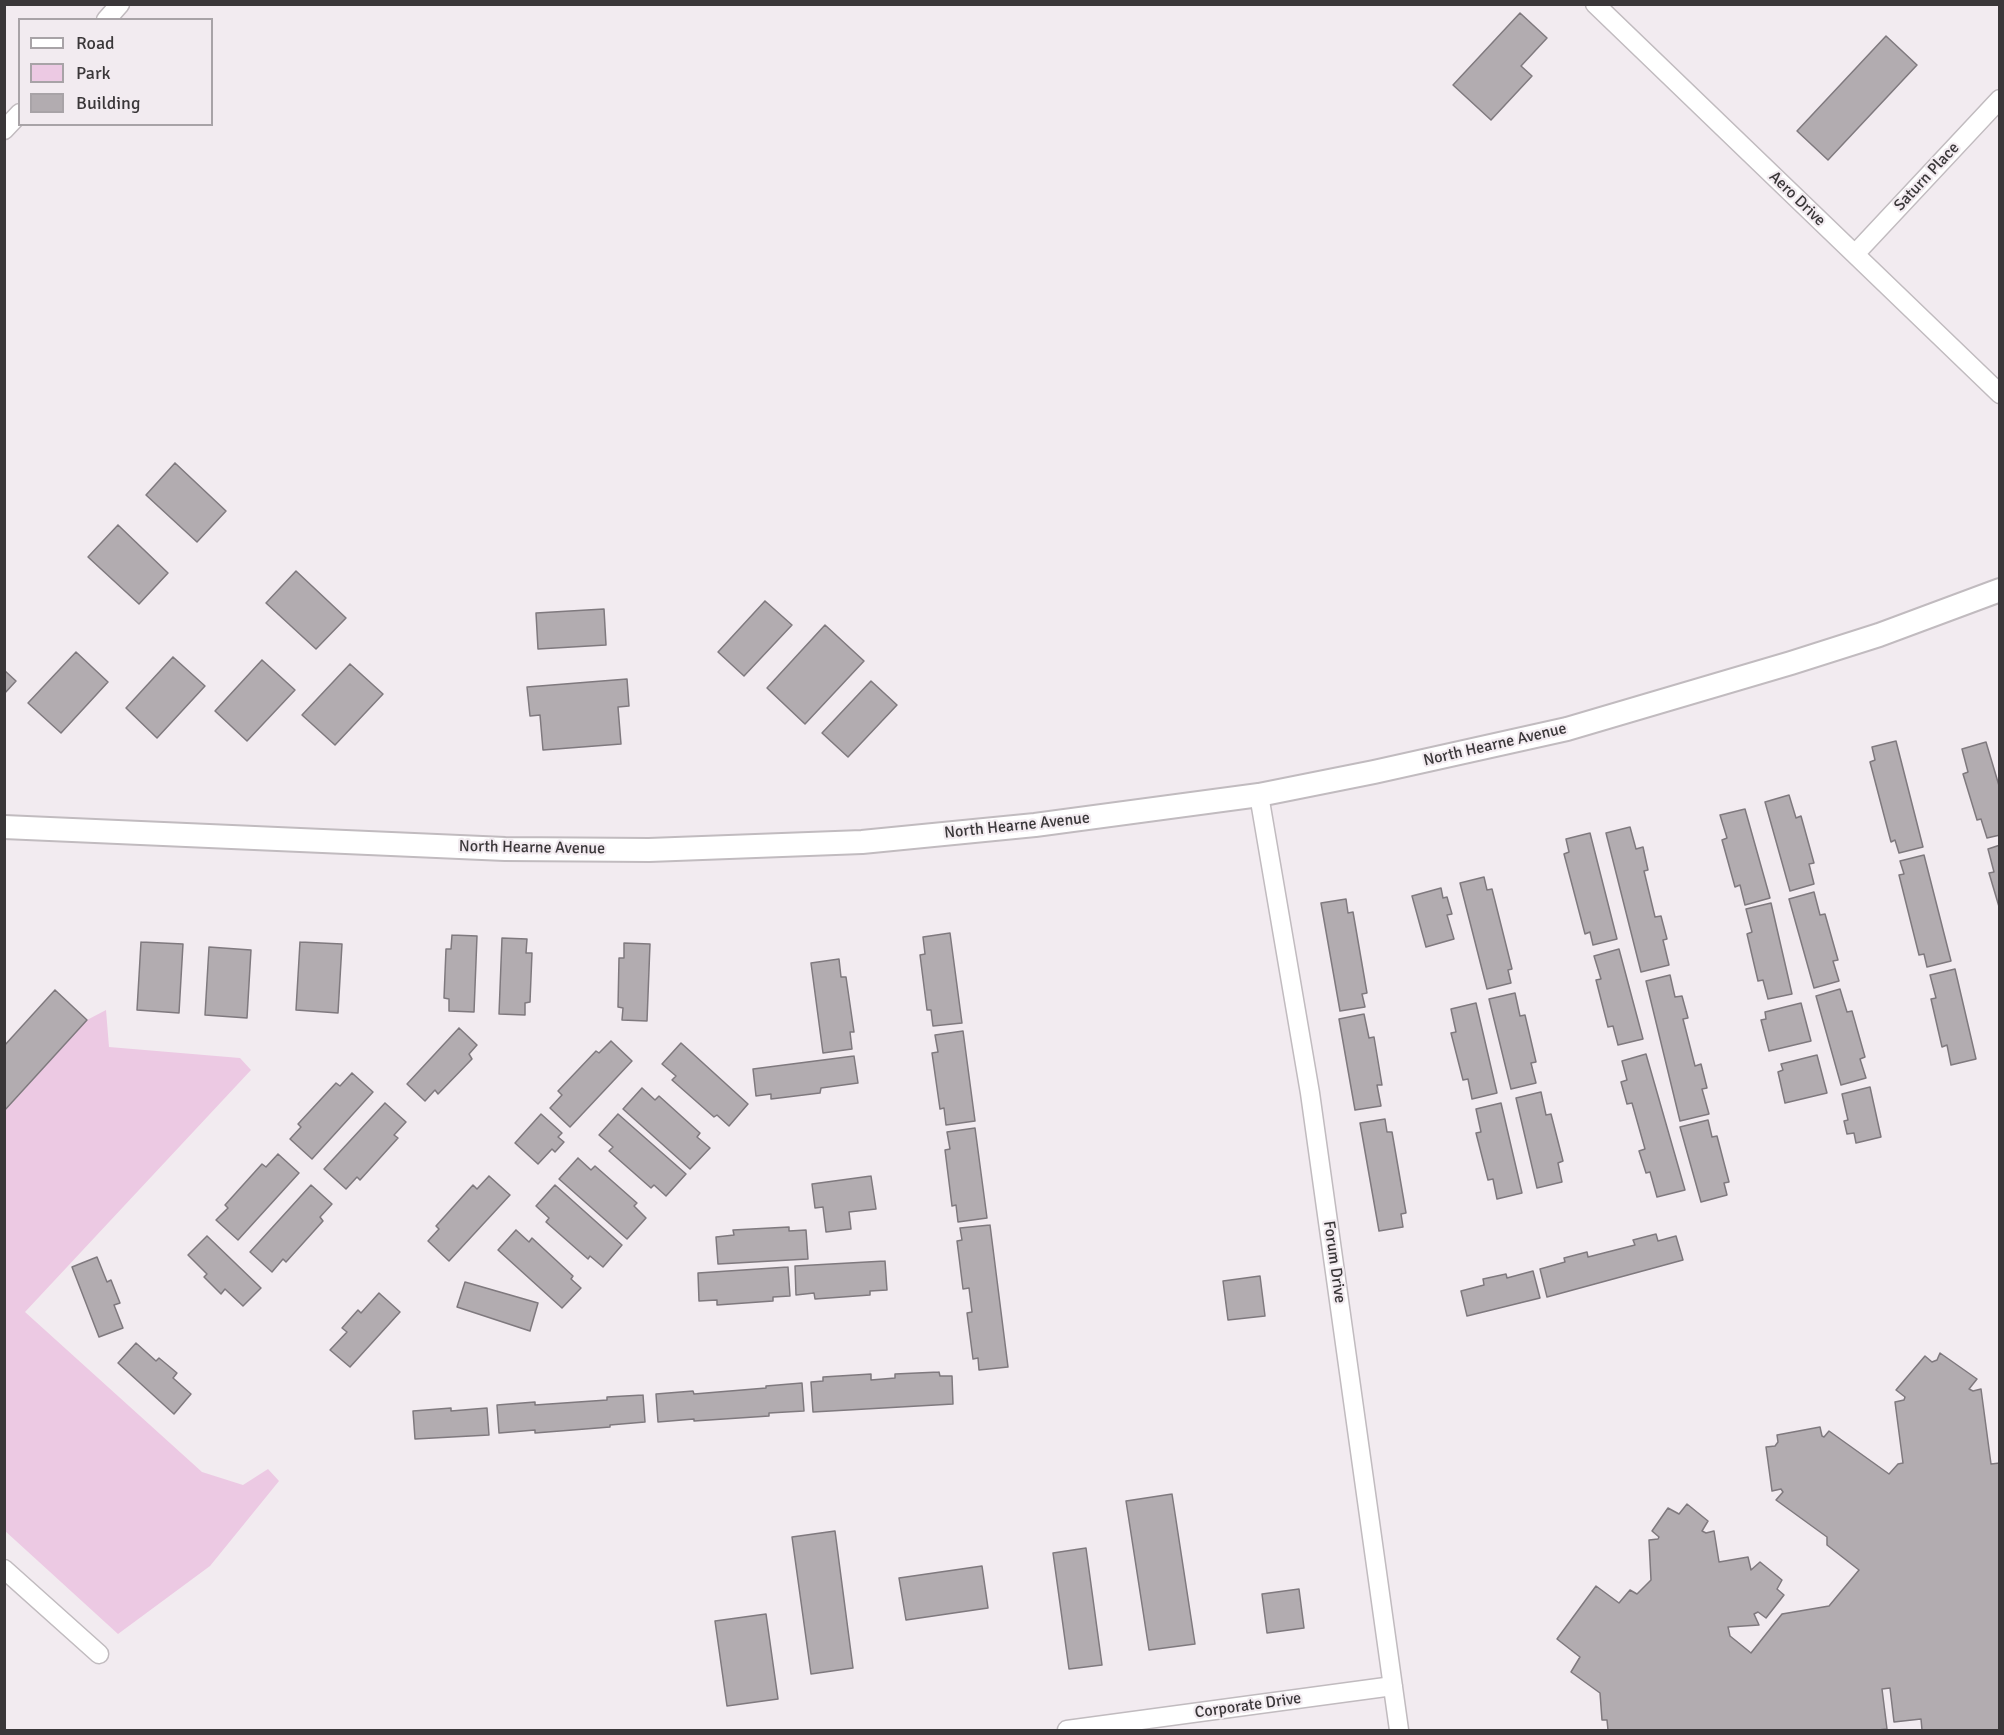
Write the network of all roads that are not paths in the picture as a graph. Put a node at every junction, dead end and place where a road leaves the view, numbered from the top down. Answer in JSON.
{"nodes":[{"id":1,"x":120,"y":4,"type":"edge"},
{"id":2,"x":1594,"y":4,"type":"edge"},
{"id":3,"x":108,"y":18,"type":"edge"},
{"id":4,"x":2000,"y":99,"type":"edge"},
{"id":5,"x":18,"y":116,"type":"edge"},
{"id":6,"x":4,"y":130,"type":"edge"},
{"id":7,"x":1855,"y":254,"type":"junction"},
{"id":8,"x":2000,"y":394,"type":"edge"},
{"id":9,"x":2000,"y":590,"type":"edge"},
{"id":10,"x":1258,"y":795,"type":"junction"},
{"id":11,"x":4,"y":827,"type":"edge"},
{"id":12,"x":4,"y":1569,"type":"edge"},
{"id":13,"x":99,"y":1654,"type":"dead end"},
{"id":14,"x":1392,"y":1686,"type":"junction"},
{"id":15,"x":1067,"y":1731,"type":"edge"},
{"id":16,"x":1399,"y":1731,"type":"edge"}],
"edges":[{"from":1,"to":3,"type":"street"},
{"from":2,"to":7,"type":"street","name":"Aero Drive"},
{"from":4,"to":7,"type":"street","name":"Saturn Place"},
{"from":5,"to":6,"type":"street"},
{"from":7,"to":8,"type":"street","name":"Aero Drive"},
{"from":9,"to":10,"type":"main road","name":"North Hearne Avenue"},
{"from":10,"to":11,"type":"main road","name":"North Hearne Avenue"},
{"from":10,"to":14,"type":"street","name":"Forum Drive"},
{"from":12,"to":13,"type":"street"},
{"from":14,"to":15,"type":"street","name":"Corporate Drive"},
{"from":14,"to":16,"type":"street","name":"Forum Drive"}]}
